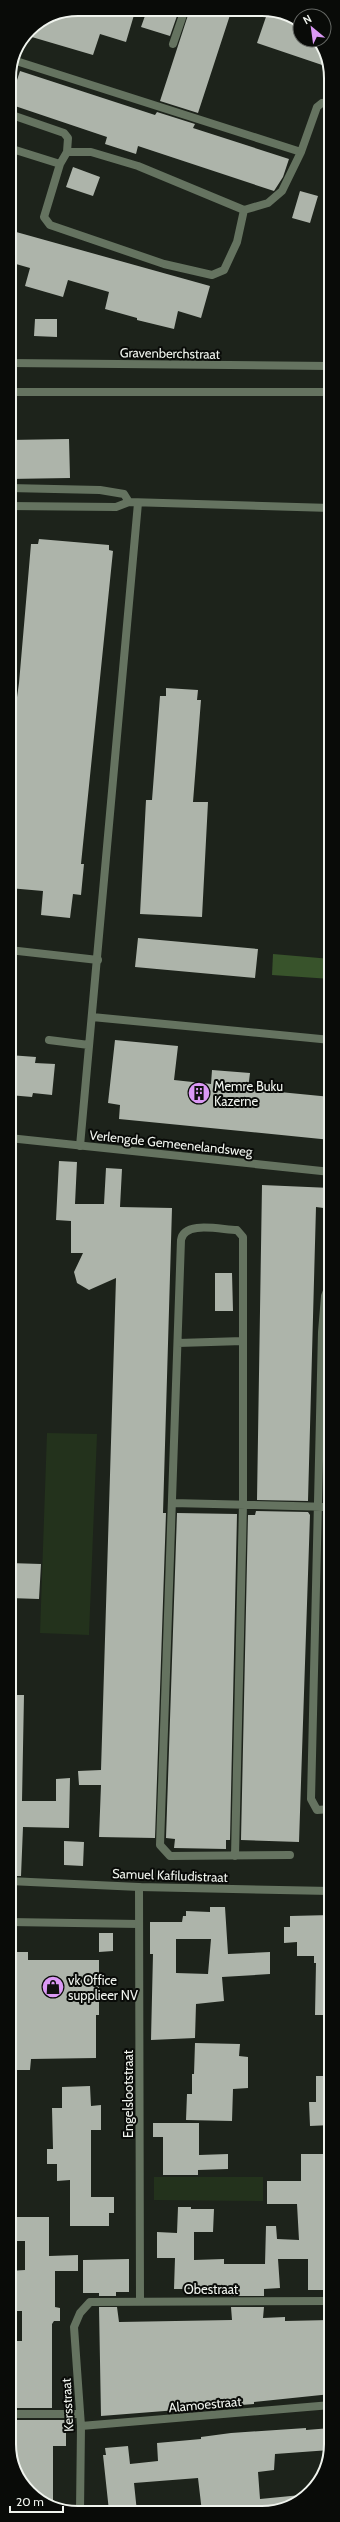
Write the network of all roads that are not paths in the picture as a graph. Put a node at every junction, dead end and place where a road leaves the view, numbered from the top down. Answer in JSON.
{"nodes":[{"id":1,"x":183,"y":16,"type":"edge"},
{"id":2,"x":173,"y":44,"type":"dead end"},
{"id":3,"x":18,"y":62,"type":"edge"},
{"id":4,"x":324,"y":103,"type":"edge"},
{"id":5,"x":16,"y":116,"type":"edge"},
{"id":6,"x":16,"y":150,"type":"edge"},
{"id":7,"x":67,"y":152,"type":"junction"},
{"id":8,"x":301,"y":152,"type":"junction"},
{"id":9,"x":60,"y":164,"type":"junction"},
{"id":10,"x":244,"y":210,"type":"junction"},
{"id":11,"x":16,"y":363,"type":"edge"},
{"id":12,"x":324,"y":366,"type":"edge"},
{"id":13,"x":16,"y":392,"type":"edge"},
{"id":14,"x":324,"y":392,"type":"edge"},
{"id":15,"x":16,"y":488,"type":"edge"},
{"id":16,"x":128,"y":502,"type":"junction"},
{"id":17,"x":138,"y":503,"type":"junction"},
{"id":18,"x":16,"y":506,"type":"edge"},
{"id":19,"x":324,"y":508,"type":"edge"},
{"id":20,"x":16,"y":951,"type":"edge"},
{"id":21,"x":98,"y":960,"type":"junction"},
{"id":22,"x":92,"y":1017,"type":"junction"},
{"id":23,"x":324,"y":1039,"type":"edge"},
{"id":24,"x":49,"y":1040,"type":"dead end"},
{"id":25,"x":89,"y":1045,"type":"junction"},
{"id":26,"x":16,"y":1139,"type":"edge"},
{"id":27,"x":80,"y":1146,"type":"junction"},
{"id":28,"x":324,"y":1171,"type":"edge"},
{"id":29,"x":324,"y":1308,"type":"edge"},
{"id":30,"x":243,"y":1341,"type":"junction"},
{"id":31,"x":178,"y":1343,"type":"junction"},
{"id":32,"x":172,"y":1503,"type":"junction"},
{"id":33,"x":243,"y":1504,"type":"junction"},
{"id":34,"x":318,"y":1507,"type":"junction"},
{"id":35,"x":324,"y":1507,"type":"edge"},
{"id":36,"x":324,"y":1810,"type":"edge"},
{"id":37,"x":290,"y":1855,"type":"dead end"},
{"id":38,"x":235,"y":1856,"type":"junction"},
{"id":39,"x":16,"y":1881,"type":"edge"},
{"id":40,"x":139,"y":1887,"type":"junction"},
{"id":41,"x":324,"y":1891,"type":"edge"},
{"id":42,"x":16,"y":1922,"type":"edge"},
{"id":43,"x":139,"y":1924,"type":"junction"},
{"id":44,"x":140,"y":2301,"type":"junction"},
{"id":45,"x":324,"y":2301,"type":"edge"},
{"id":46,"x":90,"y":2302,"type":"joint"},
{"id":47,"x":324,"y":2406,"type":"edge"},
{"id":48,"x":16,"y":2414,"type":"edge"},
{"id":49,"x":80,"y":2414,"type":"junction"},
{"id":50,"x":80,"y":2426,"type":"junction"},
{"id":51,"x":80,"y":2506,"type":"edge"}],
"edges":[{"from":1,"to":2,"type":"street"},
{"from":3,"to":8,"type":"street"},
{"from":4,"to":8,"type":"street"},
{"from":5,"to":7,"type":"street"},
{"from":6,"to":9,"type":"street"},
{"from":7,"to":9,"type":"street"},
{"from":7,"to":10,"type":"street"},
{"from":8,"to":10,"type":"street"},
{"from":9,"to":10,"type":"street"},
{"from":11,"to":12,"type":"street","name":"Gravenberchstraat"},
{"from":13,"to":14,"type":"street"},
{"from":15,"to":16,"type":"street"},
{"from":16,"to":17,"type":"street"},
{"from":16,"to":18,"type":"street"},
{"from":17,"to":19,"type":"street"},
{"from":17,"to":21,"type":"street"},
{"from":20,"to":21,"type":"street"},
{"from":21,"to":22,"type":"street"},
{"from":22,"to":23,"type":"street"},
{"from":22,"to":25,"type":"street"},
{"from":24,"to":25,"type":"street"},
{"from":25,"to":27,"type":"street"},
{"from":26,"to":27,"type":"street","name":"Verlengde Gemeenelandsweg"},
{"from":27,"to":28,"type":"street","name":"Verlengde Gemeenelandsweg"},
{"from":29,"to":34,"type":"street"},
{"from":30,"to":31,"type":"street"},
{"from":30,"to":31,"type":"street"},
{"from":30,"to":33,"type":"street"},
{"from":31,"to":32,"type":"street"},
{"from":32,"to":33,"type":"street"},
{"from":32,"to":38,"type":"street"},
{"from":33,"to":34,"type":"street"},
{"from":33,"to":38,"type":"street"},
{"from":34,"to":35,"type":"street"},
{"from":34,"to":36,"type":"street"},
{"from":37,"to":38,"type":"street"},
{"from":39,"to":40,"type":"street","name":"Samuel Kafiludistraat"},
{"from":40,"to":41,"type":"street","name":"Samuel Kafiludistraat"},
{"from":40,"to":43,"type":"street","name":"Engelslootstraat"},
{"from":42,"to":43,"type":"street"},
{"from":43,"to":44,"type":"street","name":"Engelslootstraat"},
{"from":44,"to":45,"type":"street","name":"Obestraat"},
{"from":44,"to":46,"type":"street","name":"Obestraat"},
{"from":46,"to":49,"type":"street","name":"Kersstraat"},
{"from":47,"to":50,"type":"street","name":"Alamoestraat"},
{"from":48,"to":49,"type":"street"},
{"from":49,"to":50,"type":"street","name":"Kersstraat"},
{"from":50,"to":51,"type":"street","name":"Kersstraat"}]}
